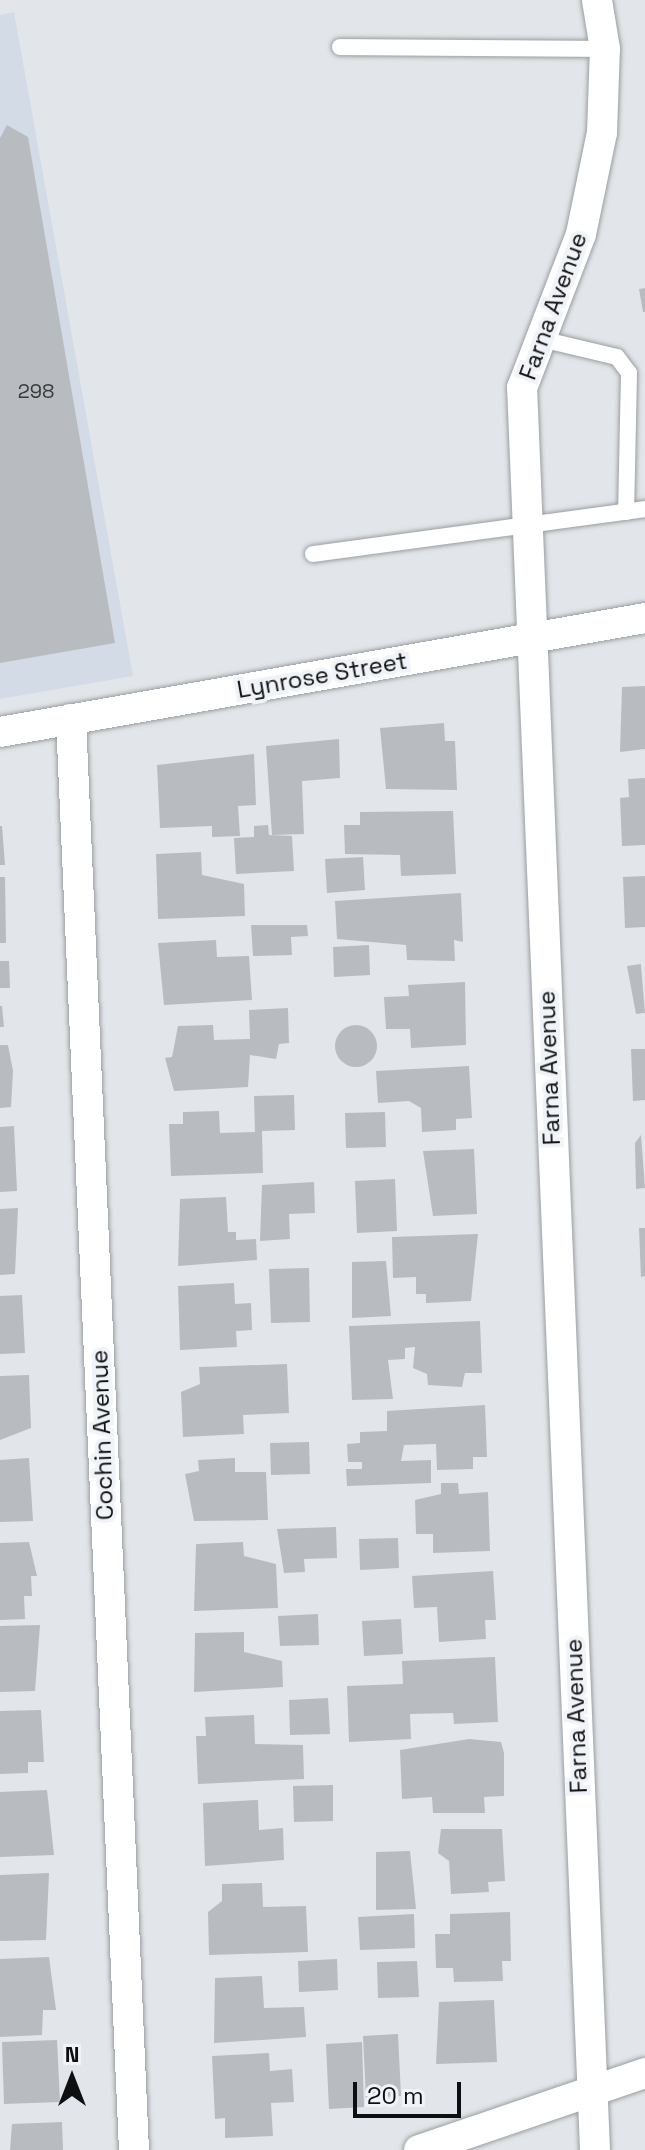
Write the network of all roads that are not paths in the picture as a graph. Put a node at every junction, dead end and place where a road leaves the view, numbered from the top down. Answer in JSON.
{"nodes":[{"id":1,"x":597,"y":0,"type":"edge"},
{"id":2,"x":340,"y":47,"type":"dead end"},
{"id":3,"x":605,"y":49,"type":"junction"},
{"id":4,"x":541,"y":339,"type":"junction"},
{"id":5,"x":645,"y":509,"type":"edge"},
{"id":6,"x":626,"y":512,"type":"junction"},
{"id":7,"x":525,"y":522,"type":"junction"},
{"id":8,"x":313,"y":554,"type":"dead end"},
{"id":9,"x":645,"y":618,"type":"edge"},
{"id":10,"x":531,"y":638,"type":"junction"},
{"id":11,"x":71,"y":719,"type":"junction"},
{"id":12,"x":0,"y":732,"type":"edge"},
{"id":13,"x":645,"y":2073,"type":"edge"},
{"id":14,"x":592,"y":2093,"type":"junction"},
{"id":15,"x":134,"y":2150,"type":"edge"},
{"id":16,"x":419,"y":2150,"type":"edge"},
{"id":17,"x":595,"y":2150,"type":"edge"}],
"edges":[{"from":1,"to":3,"type":"street","name":"Farna Avenue"},
{"from":2,"to":3,"type":"lane"},
{"from":3,"to":4,"type":"street","name":"Farna Avenue"},
{"from":4,"to":6,"type":"lane"},
{"from":4,"to":7,"type":"street","name":"Farna Avenue"},
{"from":5,"to":6,"type":"lane"},
{"from":6,"to":7,"type":"lane"},
{"from":7,"to":8,"type":"lane"},
{"from":7,"to":10,"type":"street","name":"Farna Avenue"},
{"from":9,"to":10,"type":"street","name":"Lynrose Street"},
{"from":10,"to":11,"type":"street","name":"Lynrose Street"},
{"from":10,"to":14,"type":"street","name":"Farna Avenue"},
{"from":11,"to":12,"type":"street","name":"Lynrose Street"},
{"from":11,"to":15,"type":"street","name":"Cochin Avenue"},
{"from":13,"to":14,"type":"street"},
{"from":14,"to":16,"type":"street"},
{"from":14,"to":17,"type":"street","name":"Farna Avenue"}]}
